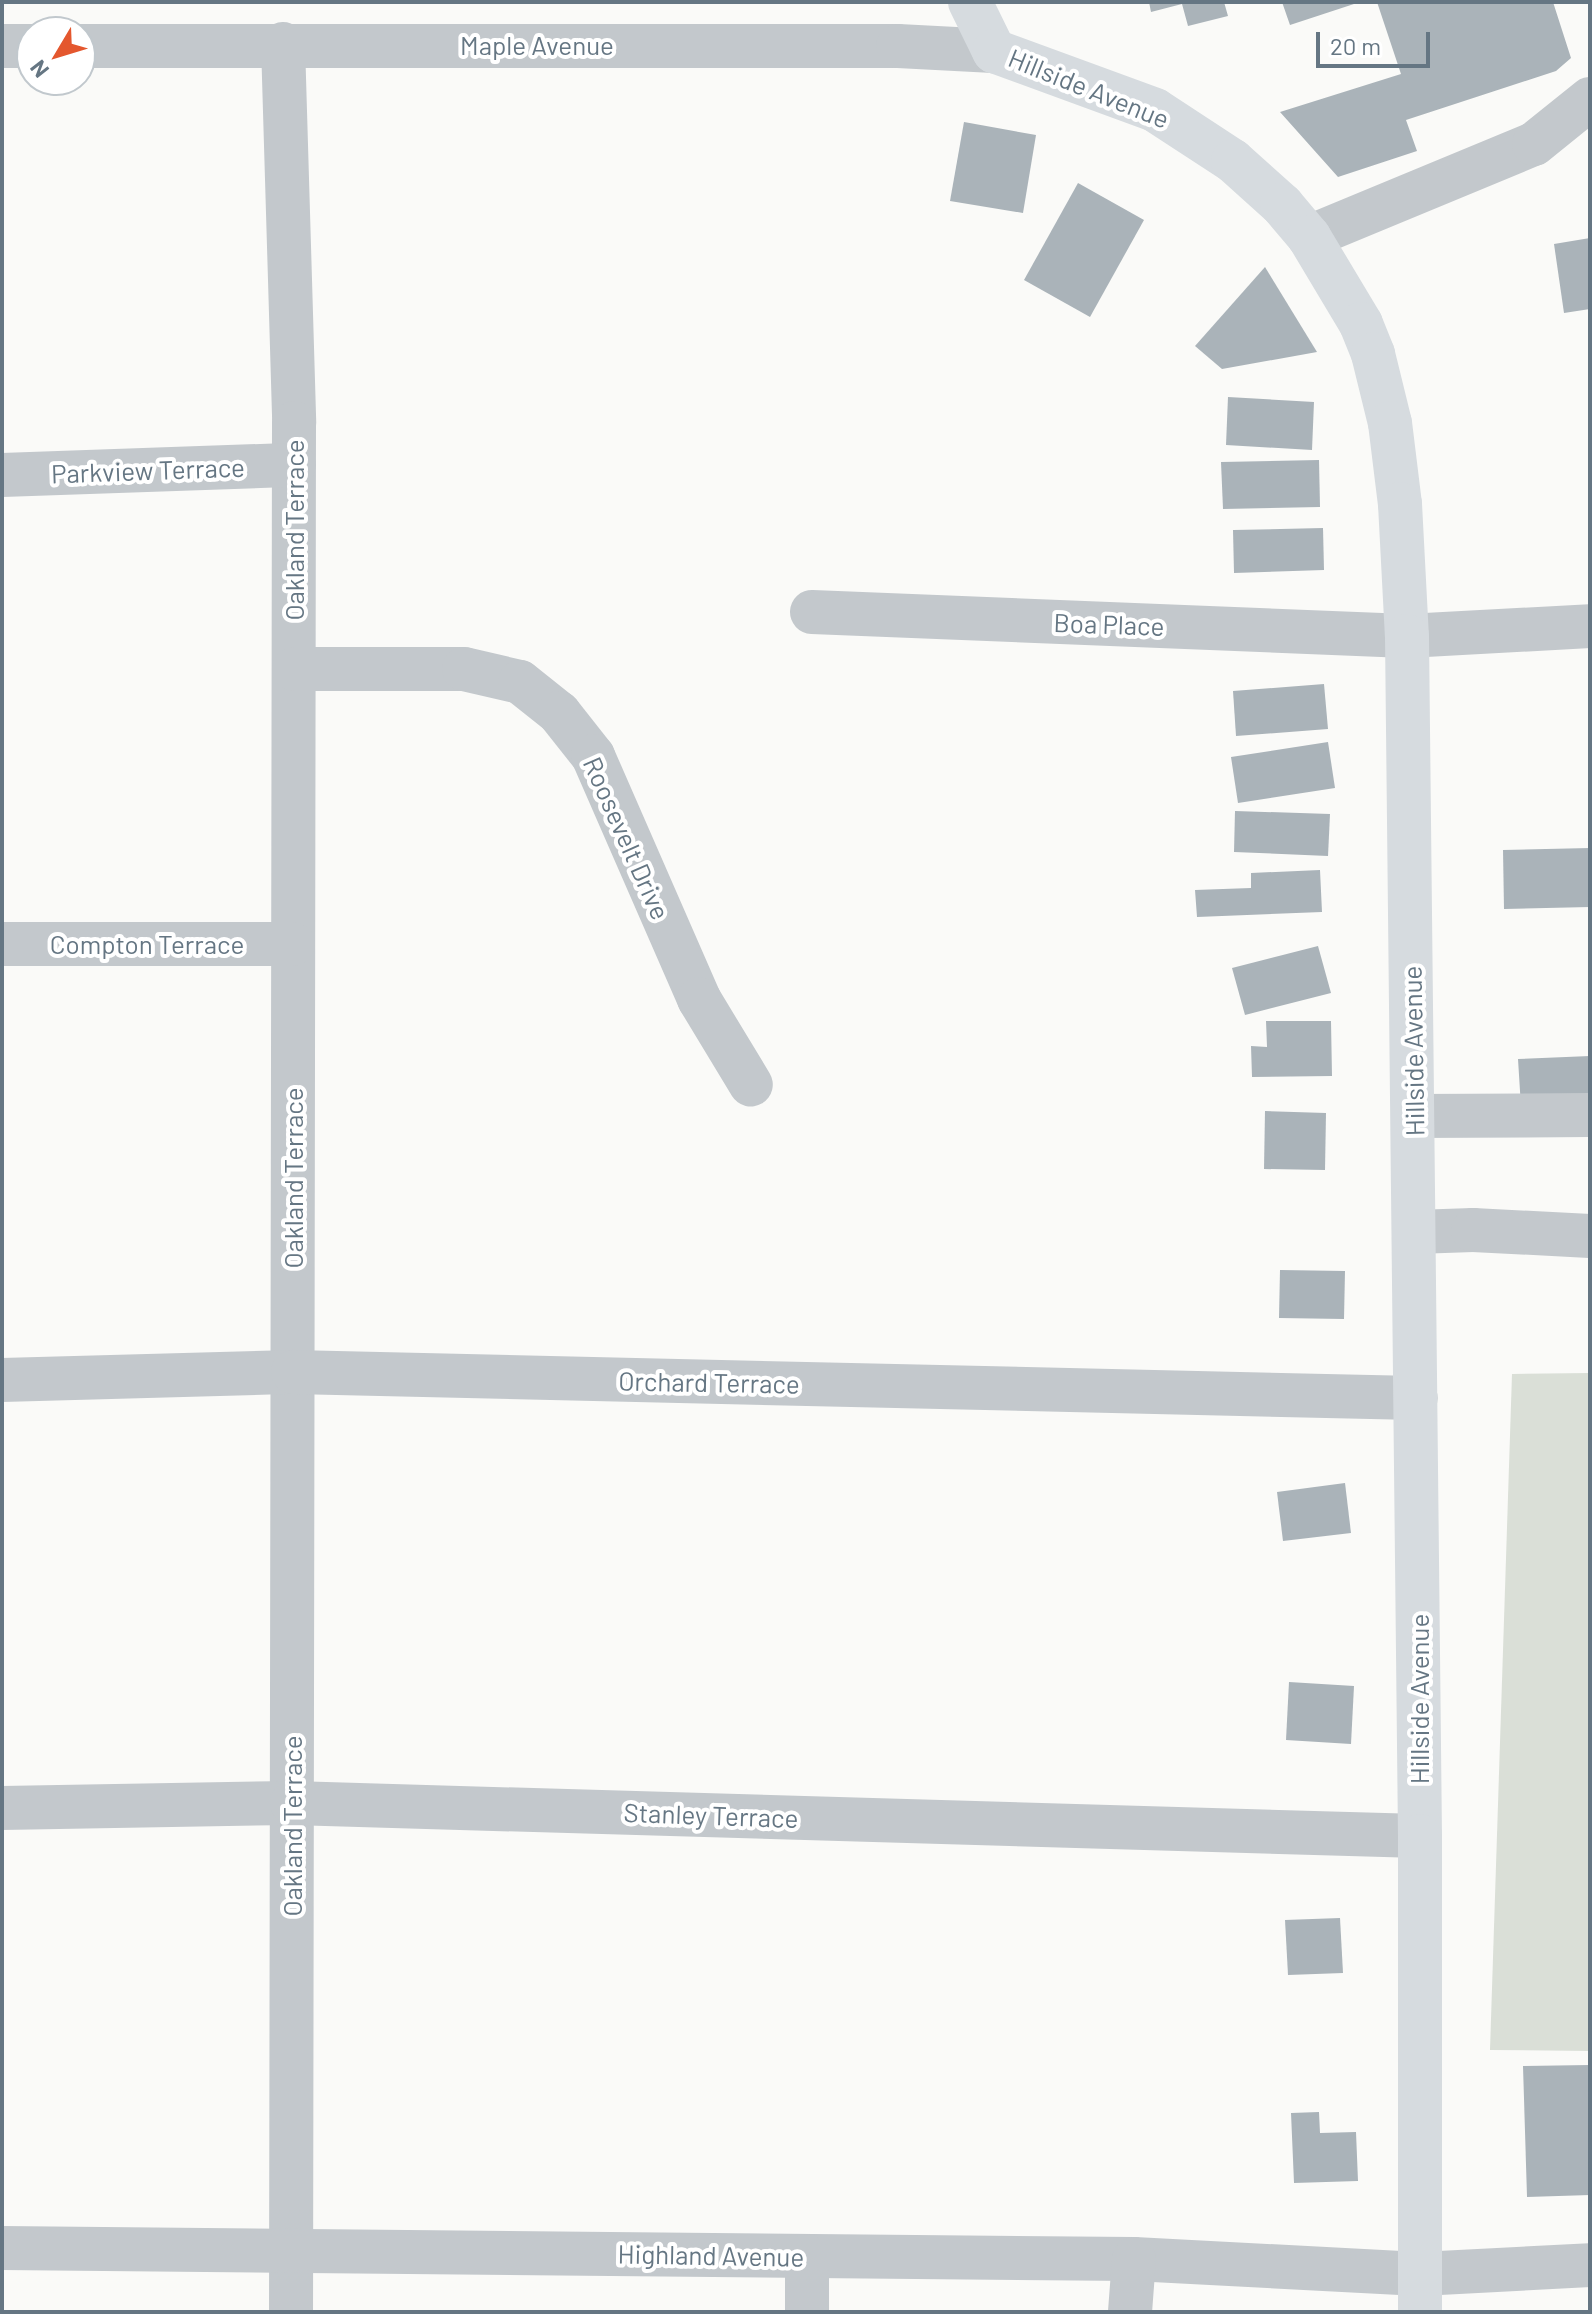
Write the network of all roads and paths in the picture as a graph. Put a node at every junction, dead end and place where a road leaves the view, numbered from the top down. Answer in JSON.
{"nodes":[{"id":1,"x":970,"y":2,"type":"edge"},
{"id":2,"x":283,"y":44,"type":"junction"},
{"id":3,"x":96,"y":46,"type":"edge"},
{"id":4,"x":994,"y":51,"type":"junction"},
{"id":5,"x":1590,"y":99,"type":"edge"},
{"id":6,"x":1309,"y":237,"type":"junction"},
{"id":7,"x":294,"y":465,"type":"junction"},
{"id":8,"x":2,"y":475,"type":"edge"},
{"id":9,"x":812,"y":612,"type":"dead end"},
{"id":10,"x":1590,"y":626,"type":"edge"},
{"id":11,"x":1407,"y":636,"type":"junction"},
{"id":12,"x":294,"y":669,"type":"junction"},
{"id":13,"x":2,"y":944,"type":"edge"},
{"id":14,"x":293,"y":944,"type":"junction"},
{"id":15,"x":751,"y":1085,"type":"dead end"},
{"id":16,"x":1590,"y":1115,"type":"edge"},
{"id":17,"x":1414,"y":1116,"type":"junction"},
{"id":18,"x":1415,"y":1232,"type":"junction"},
{"id":19,"x":1590,"y":1236,"type":"edge"},
{"id":20,"x":293,"y":1372,"type":"junction"},
{"id":21,"x":2,"y":1380,"type":"edge"},
{"id":22,"x":1416,"y":1398,"type":"junction"},
{"id":23,"x":292,"y":1803,"type":"junction"},
{"id":24,"x":2,"y":1808,"type":"edge"},
{"id":25,"x":1420,"y":1836,"type":"junction"},
{"id":26,"x":2,"y":2248,"type":"edge"},
{"id":27,"x":291,"y":2251,"type":"junction"},
{"id":28,"x":807,"y":2256,"type":"junction"},
{"id":29,"x":1134,"y":2259,"type":"junction"},
{"id":30,"x":1590,"y":2265,"type":"edge"},
{"id":31,"x":1420,"y":2293,"type":"edge"},
{"id":32,"x":291,"y":2312,"type":"edge"},
{"id":33,"x":807,"y":2312,"type":"edge"},
{"id":34,"x":1130,"y":2312,"type":"edge"}],
"edges":[{"from":1,"to":4,"type":"main road","name":"Hillside Avenue"},
{"from":2,"to":3,"type":"street","name":"Maple Avenue"},
{"from":2,"to":4,"type":"street","name":"Maple Avenue"},
{"from":2,"to":7,"type":"street","name":"Oakland Terrace"},
{"from":4,"to":6,"type":"main road","name":"Hillside Avenue"},
{"from":5,"to":6,"type":"street"},
{"from":6,"to":11,"type":"main road","name":"Hillside Avenue"},
{"from":7,"to":8,"type":"street","name":"Parkview Terrace"},
{"from":7,"to":12,"type":"street","name":"Oakland Terrace"},
{"from":9,"to":11,"type":"street","name":"Boa Place"},
{"from":10,"to":11,"type":"street","name":"Boa Place"},
{"from":11,"to":17,"type":"main road","name":"Hillside Avenue"},
{"from":12,"to":14,"type":"street","name":"Oakland Terrace"},
{"from":12,"to":15,"type":"street","name":"Roosevelt Drive"},
{"from":13,"to":14,"type":"street","name":"Compton Terrace"},
{"from":14,"to":20,"type":"street","name":"Oakland Terrace"},
{"from":16,"to":17,"type":"street"},
{"from":17,"to":18,"type":"main road","name":"Hillside Avenue"},
{"from":18,"to":19,"type":"street"},
{"from":18,"to":22,"type":"main road","name":"Hillside Avenue"},
{"from":20,"to":21,"type":"street","name":"Orchard Terrace"},
{"from":20,"to":22,"type":"street","name":"Orchard Terrace"},
{"from":20,"to":23,"type":"street","name":"Oakland Terrace"},
{"from":22,"to":25,"type":"main road","name":"Hillside Avenue"},
{"from":23,"to":24,"type":"street","name":"Stanley Terrace"},
{"from":23,"to":25,"type":"street","name":"Stanley Terrace"},
{"from":23,"to":27,"type":"street","name":"Oakland Terrace"},
{"from":25,"to":31,"type":"main road","name":"Hillside Avenue"},
{"from":26,"to":27,"type":"street","name":"Highland Avenue"},
{"from":27,"to":28,"type":"street","name":"Highland Avenue"},
{"from":27,"to":32,"type":"street","name":"Oakland Terrace"},
{"from":28,"to":29,"type":"street","name":"Highland Avenue"},
{"from":28,"to":33,"type":"street"},
{"from":29,"to":31,"type":"street","name":"Highland Avenue"},
{"from":29,"to":34,"type":"street"},
{"from":30,"to":31,"type":"street","name":"Highland Avenue"}]}
